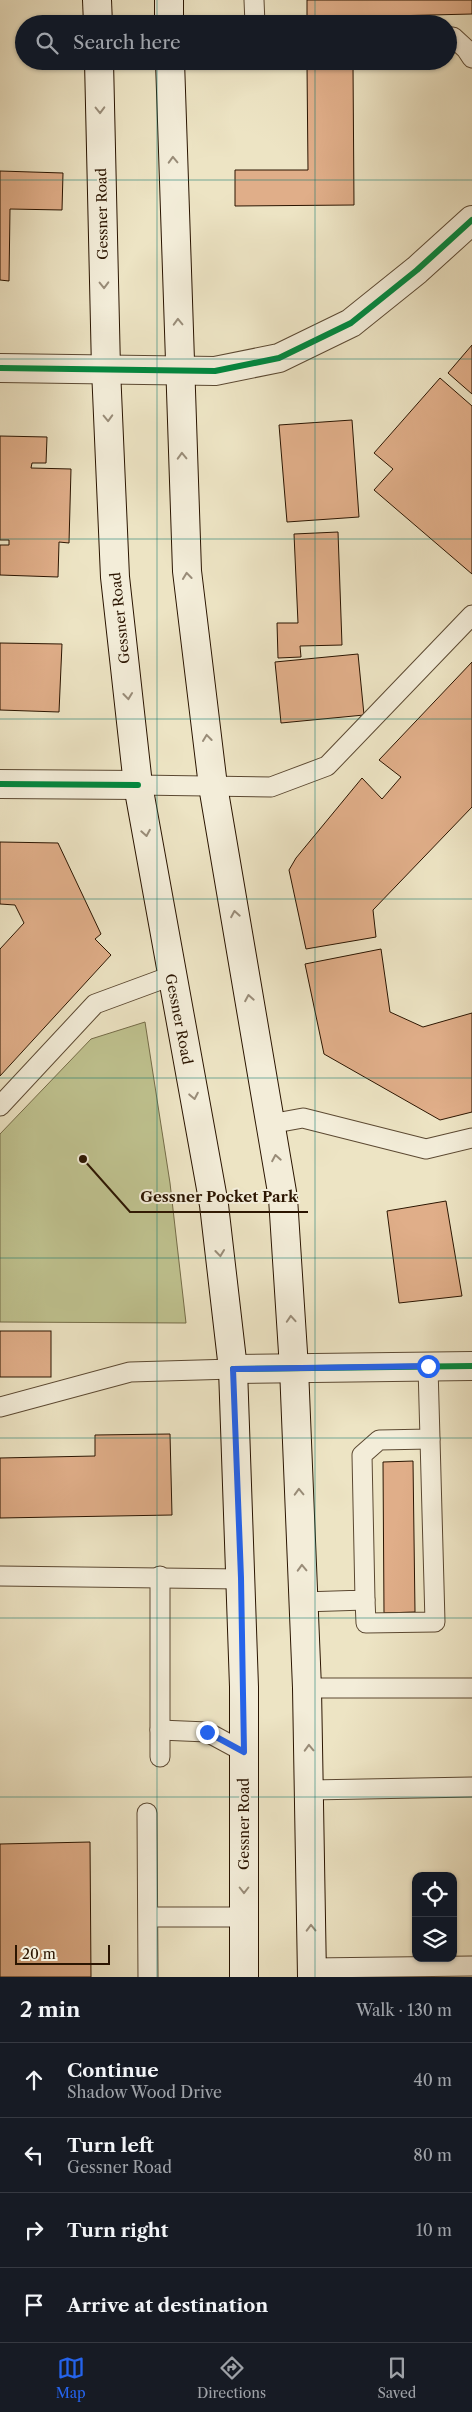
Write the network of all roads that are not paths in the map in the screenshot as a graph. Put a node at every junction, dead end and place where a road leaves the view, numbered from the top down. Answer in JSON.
{"nodes":[{"id":1,"x":97,"y":0,"type":"edge"},
{"id":2,"x":169,"y":0,"type":"edge"},
{"id":3,"x":254,"y":0,"type":"edge"},
{"id":4,"x":98,"y":15,"type":"edge"},
{"id":5,"x":169,"y":15,"type":"edge"},
{"id":6,"x":255,"y":15,"type":"edge"},
{"id":7,"x":457,"y":41,"type":"edge"},
{"id":8,"x":472,"y":58,"type":"edge"},
{"id":9,"x":99,"y":70,"type":"edge"},
{"id":10,"x":170,"y":70,"type":"edge"},
{"id":11,"x":472,"y":220,"type":"edge"},
{"id":12,"x":0,"y":368,"type":"edge"},
{"id":13,"x":106,"y":369,"type":"junction"},
{"id":14,"x":179,"y":371,"type":"junction"},
{"id":15,"x":472,"y":616,"type":"edge"},
{"id":16,"x":0,"y":784,"type":"edge"},
{"id":17,"x":138,"y":785,"type":"junction"},
{"id":18,"x":213,"y":786,"type":"junction"},
{"id":19,"x":171,"y":976,"type":"junction"},
{"id":20,"x":0,"y":1106,"type":"edge"},
{"id":21,"x":270,"y":1124,"type":"junction"},
{"id":22,"x":472,"y":1138,"type":"edge"},
{"id":23,"x":428,"y":1366,"type":"junction"},
{"id":24,"x":472,"y":1366,"type":"edge"},
{"id":25,"x":294,"y":1368,"type":"junction"},
{"id":26,"x":233,"y":1369,"type":"junction"},
{"id":27,"x":0,"y":1407,"type":"edge"},
{"id":28,"x":430,"y":1439,"type":"junction"},
{"id":29,"x":0,"y":1576,"type":"edge"},
{"id":30,"x":160,"y":1576,"type":"junction"},
{"id":31,"x":241,"y":1578,"type":"junction"},
{"id":32,"x":365,"y":1600,"type":"junction"},
{"id":33,"x":303,"y":1602,"type":"junction"},
{"id":34,"x":307,"y":1688,"type":"junction"},
{"id":35,"x":472,"y":1688,"type":"edge"},
{"id":36,"x":160,"y":1730,"type":"junction"},
{"id":37,"x":244,"y":1752,"type":"junction"},
{"id":38,"x":160,"y":1757,"type":"dead end"},
{"id":39,"x":472,"y":1787,"type":"edge"},
{"id":40,"x":310,"y":1790,"type":"junction"},
{"id":41,"x":147,"y":1813,"type":"dead end"},
{"id":42,"x":149,"y":1917,"type":"junction"},
{"id":43,"x":244,"y":1917,"type":"junction"},
{"id":44,"x":472,"y":1966,"type":"edge"},
{"id":45,"x":312,"y":1972,"type":"edge"},
{"id":46,"x":148,"y":1977,"type":"edge"},
{"id":47,"x":244,"y":1977,"type":"edge"}],
"edges":[{"from":1,"to":4,"type":"main road"},
{"from":2,"to":5,"type":"main road"},
{"from":3,"to":6,"type":"lane"},
{"from":7,"to":8,"type":"lane"},
{"from":9,"to":13,"type":"main road","name":"Gessner Road","one_way":true},
{"from":14,"to":10,"type":"main road","one_way":true},
{"from":11,"to":14,"type":"main road"},
{"from":12,"to":13,"type":"main road"},
{"from":13,"to":14,"type":"main road"},
{"from":13,"to":17,"type":"main road","name":"Gessner Road","one_way":true},
{"from":18,"to":14,"type":"main road","one_way":true},
{"from":15,"to":18,"type":"lane"},
{"from":16,"to":17,"type":"main road"},
{"from":17,"to":18,"type":"lane"},
{"from":17,"to":19,"type":"main road","name":"Gessner Road","one_way":true},
{"from":21,"to":18,"type":"main road","one_way":true},
{"from":19,"to":20,"type":"lane"},
{"from":19,"to":26,"type":"main road","name":"Gessner Road","one_way":true},
{"from":21,"to":22,"type":"lane"},
{"from":25,"to":21,"type":"main road","one_way":true},
{"from":23,"to":24,"type":"main road"},
{"from":23,"to":25,"type":"main road"},
{"from":23,"to":28,"type":"lane"},
{"from":25,"to":26,"type":"main road"},
{"from":33,"to":25,"type":"main road","one_way":true},
{"from":26,"to":27,"type":"lane"},
{"from":26,"to":31,"type":"main road","name":"Gessner Road"},
{"from":28,"to":32,"type":"lane"},
{"from":28,"to":32,"type":"lane"},
{"from":29,"to":30,"type":"lane"},
{"from":30,"to":31,"type":"lane"},
{"from":30,"to":36,"type":"lane"},
{"from":31,"to":37,"type":"main road","name":"Gessner Road"},
{"from":32,"to":33,"type":"lane"},
{"from":33,"to":34,"type":"main road"},
{"from":34,"to":35,"type":"lane"},
{"from":40,"to":34,"type":"main road","one_way":true},
{"from":36,"to":37,"type":"lane"},
{"from":36,"to":38,"type":"lane"},
{"from":37,"to":43,"type":"main road","name":"Gessner Road","one_way":true},
{"from":39,"to":40,"type":"lane"},
{"from":45,"to":40,"type":"main road","one_way":true},
{"from":41,"to":42,"type":"lane"},
{"from":42,"to":43,"type":"lane"},
{"from":42,"to":46,"type":"lane"},
{"from":43,"to":47,"type":"main road","name":"Gessner Road"},
{"from":44,"to":45,"type":"lane"}]}
